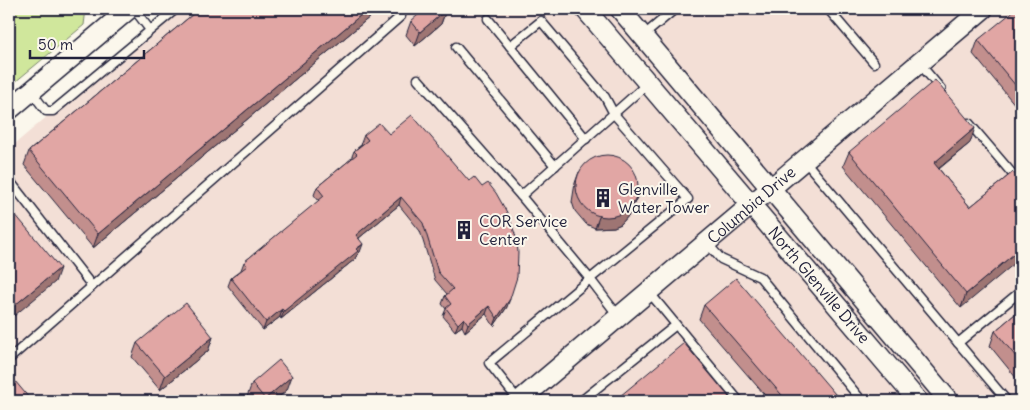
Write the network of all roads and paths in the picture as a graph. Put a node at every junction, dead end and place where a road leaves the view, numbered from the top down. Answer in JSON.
{"nodes":[{"id":1,"x":134,"y":9,"type":"edge"},
{"id":2,"x":176,"y":9,"type":"edge"},
{"id":3,"x":394,"y":9,"type":"edge"},
{"id":4,"x":585,"y":9,"type":"edge"},
{"id":5,"x":620,"y":9,"type":"edge"},
{"id":6,"x":675,"y":9,"type":"edge"},
{"id":7,"x":828,"y":9,"type":"edge"},
{"id":8,"x":983,"y":9,"type":"edge"},
{"id":9,"x":117,"y":13,"type":"edge"},
{"id":10,"x":488,"y":19,"type":"dead end"},
{"id":11,"x":150,"y":30,"type":"junction"},
{"id":12,"x":643,"y":36,"type":"junction"},
{"id":13,"x":510,"y":46,"type":"junction"},
{"id":14,"x":456,"y":47,"type":"dead end"},
{"id":15,"x":874,"y":63,"type":"dead end"},
{"id":16,"x":919,"y":63,"type":"junction"},
{"id":17,"x":418,"y":79,"type":"dead end"},
{"id":18,"x":648,"y":83,"type":"junction"},
{"id":19,"x":30,"y":91,"type":"junction"},
{"id":20,"x":944,"y":93,"type":"edge"},
{"id":21,"x":9,"y":110,"type":"edge"},
{"id":22,"x":614,"y":114,"type":"junction"},
{"id":23,"x":963,"y":116,"type":"edge"},
{"id":24,"x":586,"y":139,"type":"junction"},
{"id":25,"x":804,"y":160,"type":"junction"},
{"id":26,"x":555,"y":166,"type":"junction"},
{"id":27,"x":9,"y":180,"type":"edge"},
{"id":28,"x":1021,"y":184,"type":"edge"},
{"id":29,"x":772,"y":188,"type":"junction"},
{"id":30,"x":521,"y":196,"type":"junction"},
{"id":31,"x":752,"y":204,"type":"junction"},
{"id":32,"x":707,"y":243,"type":"junction"},
{"id":33,"x":590,"y":279,"type":"junction"},
{"id":34,"x":92,"y":286,"type":"junction"},
{"id":35,"x":1021,"y":291,"type":"edge"},
{"id":36,"x":649,"y":292,"type":"junction"},
{"id":37,"x":619,"y":317,"type":"junction"},
{"id":38,"x":676,"y":325,"type":"junction"},
{"id":39,"x":958,"y":344,"type":"junction"},
{"id":40,"x":9,"y":359,"type":"edge"},
{"id":41,"x":520,"y":401,"type":"edge"},
{"id":42,"x":582,"y":401,"type":"edge"},
{"id":43,"x":739,"y":401,"type":"edge"},
{"id":44,"x":862,"y":401,"type":"edge"},
{"id":45,"x":918,"y":401,"type":"edge"},
{"id":46,"x":949,"y":401,"type":"edge"},
{"id":47,"x":1007,"y":401,"type":"edge"}],
"edges":[{"from":1,"to":11,"type":"lane"},
{"from":2,"to":11,"type":"lane"},
{"from":3,"to":34,"type":"lane"},
{"from":4,"to":18,"type":"street","name":"North Glenville Drive"},
{"from":5,"to":12,"type":"street","name":"North Glenville Drive"},
{"from":6,"to":12,"type":"lane"},
{"from":7,"to":15,"type":"lane"},
{"from":8,"to":16,"type":"street","name":"Columbia Drive"},
{"from":9,"to":19,"type":"street"},
{"from":10,"to":13,"type":"lane"},
{"from":11,"to":19,"type":"lane"},
{"from":12,"to":29,"type":"street","name":"North Glenville Drive"},
{"from":13,"to":22,"type":"lane"},
{"from":13,"to":24,"type":"lane"},
{"from":14,"to":26,"type":"lane"},
{"from":16,"to":20,"type":"lane"},
{"from":16,"to":25,"type":"street","name":"Columbia Drive"},
{"from":17,"to":30,"type":"lane"},
{"from":18,"to":22,"type":"lane"},
{"from":18,"to":31,"type":"street","name":"North Glenville Drive"},
{"from":19,"to":21,"type":"street"},
{"from":22,"to":24,"type":"lane"},
{"from":22,"to":33,"type":"lane"},
{"from":23,"to":28,"type":"lane"},
{"from":24,"to":26,"type":"lane"},
{"from":25,"to":29,"type":"street","name":"Columbia Drive"},
{"from":25,"to":39,"type":"lane"},
{"from":26,"to":30,"type":"lane"},
{"from":27,"to":34,"type":"lane"},
{"from":29,"to":31,"type":"street","name":"Columbia Drive"},
{"from":29,"to":46,"type":"street","name":"North Glenville Drive"},
{"from":30,"to":33,"type":"lane"},
{"from":31,"to":32,"type":"street","name":"Columbia Drive"},
{"from":31,"to":45,"type":"street","name":"North Glenville Drive"},
{"from":32,"to":36,"type":"street","name":"Columbia Drive"},
{"from":32,"to":44,"type":"lane"},
{"from":33,"to":37,"type":"lane"},
{"from":33,"to":41,"type":"lane"},
{"from":34,"to":40,"type":"lane"},
{"from":35,"to":39,"type":"lane"},
{"from":36,"to":37,"type":"street","name":"Columbia Drive"},
{"from":36,"to":38,"type":"lane"},
{"from":37,"to":41,"type":"street","name":"Columbia Drive"},
{"from":38,"to":42,"type":"lane"},
{"from":38,"to":43,"type":"lane"},
{"from":39,"to":47,"type":"lane"}]}
